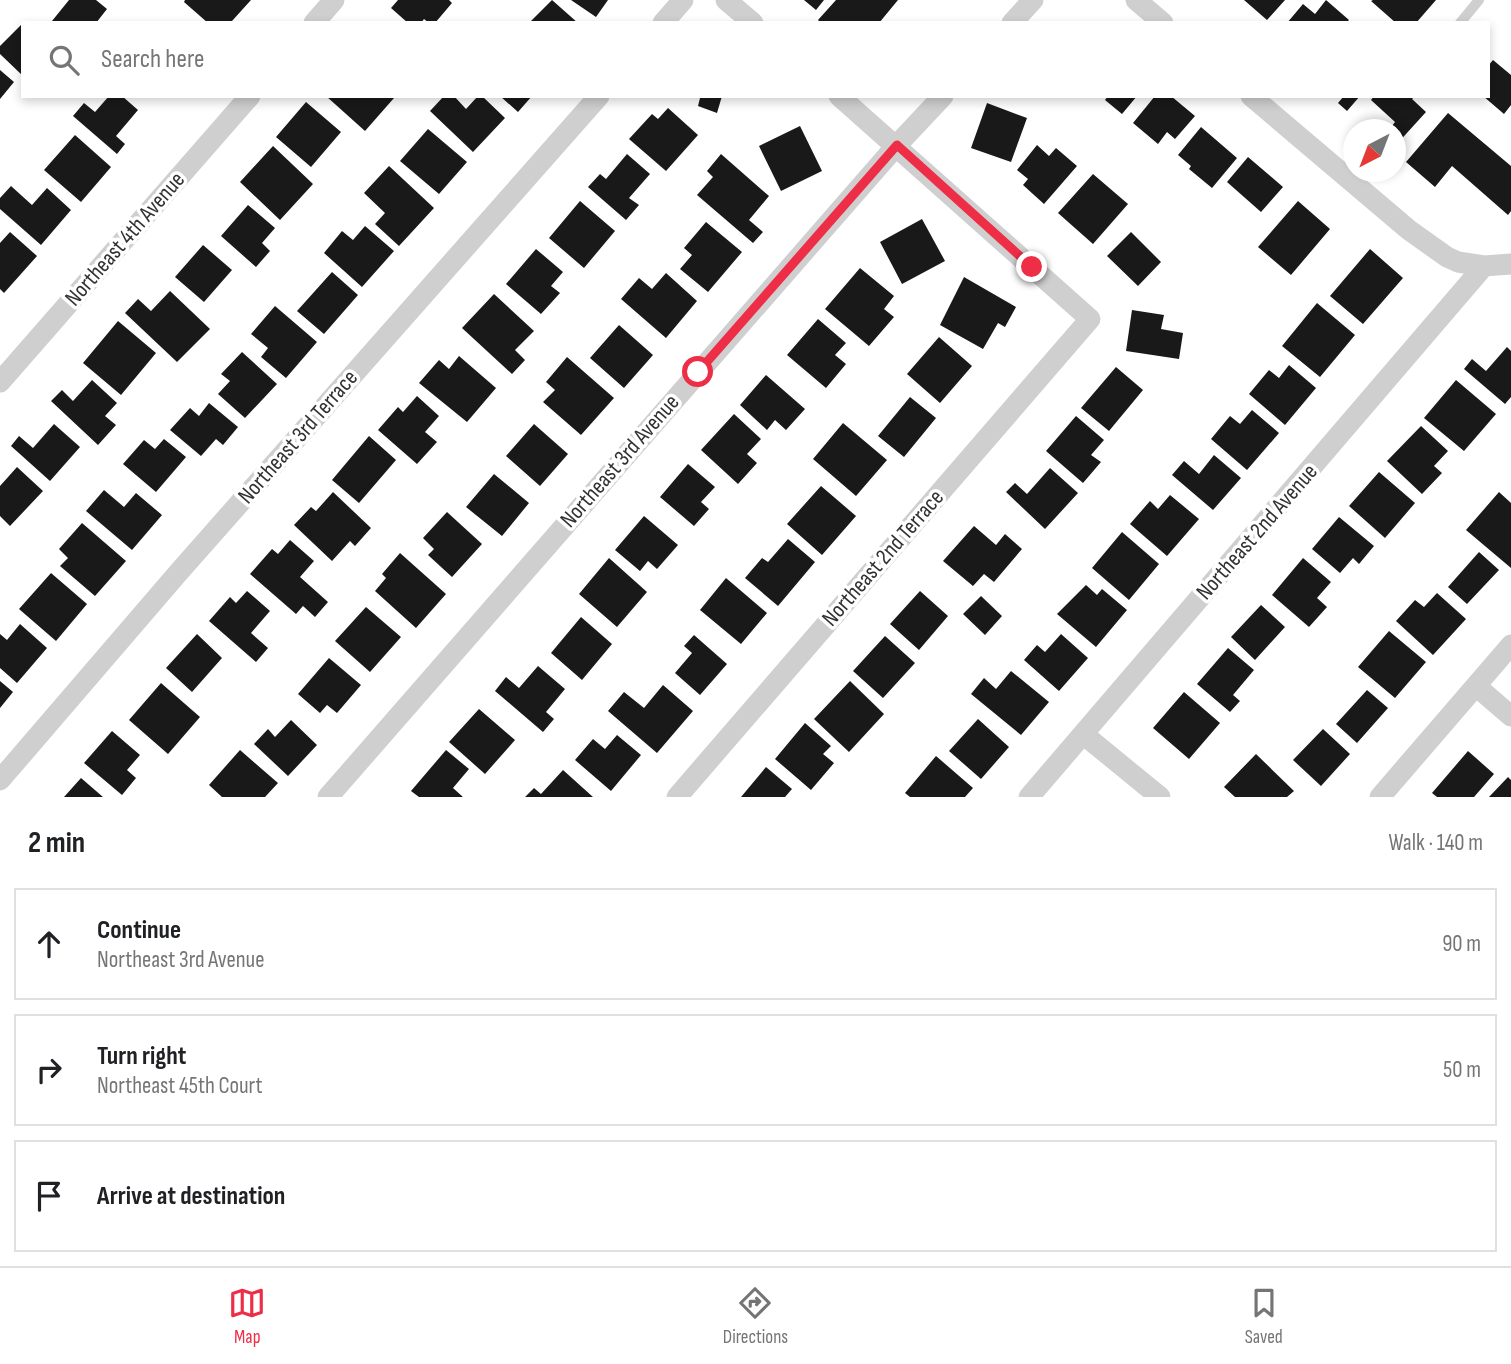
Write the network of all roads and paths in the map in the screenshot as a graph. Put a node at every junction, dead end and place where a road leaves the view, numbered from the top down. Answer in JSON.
{"nodes":[{"id":1,"x":334,"y":0,"type":"edge"},
{"id":2,"x":683,"y":0,"type":"edge"},
{"id":3,"x":726,"y":0,"type":"edge"},
{"id":4,"x":1033,"y":0,"type":"edge"},
{"id":5,"x":1136,"y":0,"type":"edge"},
{"id":6,"x":1479,"y":0,"type":"edge"},
{"id":7,"x":316,"y":21,"type":"edge"},
{"id":8,"x":665,"y":21,"type":"edge"},
{"id":9,"x":751,"y":21,"type":"edge"},
{"id":10,"x":1014,"y":21,"type":"edge"},
{"id":11,"x":1161,"y":21,"type":"edge"},
{"id":12,"x":1462,"y":21,"type":"edge"},
{"id":13,"x":248,"y":98,"type":"edge"},
{"id":14,"x":596,"y":98,"type":"edge"},
{"id":15,"x":841,"y":98,"type":"edge"},
{"id":16,"x":941,"y":98,"type":"edge"},
{"id":17,"x":1253,"y":98,"type":"edge"},
{"id":18,"x":897,"y":145,"type":"junction"},
{"id":19,"x":1511,"y":264,"type":"edge"},
{"id":20,"x":1484,"y":266,"type":"junction"},
{"id":21,"x":0,"y":382,"type":"edge"},
{"id":22,"x":1511,"y":645,"type":"edge"},
{"id":23,"x":1476,"y":686,"type":"junction"},
{"id":24,"x":1511,"y":716,"type":"edge"},
{"id":25,"x":1083,"y":734,"type":"junction"},
{"id":26,"x":0,"y":780,"type":"edge"},
{"id":27,"x":328,"y":797,"type":"edge"},
{"id":28,"x":677,"y":797,"type":"edge"},
{"id":29,"x":1029,"y":797,"type":"edge"},
{"id":30,"x":1160,"y":797,"type":"edge"},
{"id":31,"x":1381,"y":797,"type":"edge"}],
"edges":[{"from":1,"to":7,"type":"street"},
{"from":2,"to":8,"type":"street"},
{"from":3,"to":9,"type":"street"},
{"from":4,"to":10,"type":"street"},
{"from":5,"to":11,"type":"street"},
{"from":6,"to":12,"type":"lane"},
{"from":13,"to":21,"type":"street","name":"Northeast 4th Avenue"},
{"from":14,"to":26,"type":"street","name":"Northeast 3rd Terrace"},
{"from":15,"to":18,"type":"street"},
{"from":16,"to":18,"type":"street","name":"Northeast 3rd Avenue"},
{"from":17,"to":20,"type":"street"},
{"from":18,"to":27,"type":"street","name":"Northeast 3rd Avenue"},
{"from":18,"to":28,"type":"street","name":"Northeast 2nd Terrace"},
{"from":19,"to":20,"type":"street"},
{"from":20,"to":25,"type":"street","name":"Northeast 2nd Avenue"},
{"from":22,"to":23,"type":"street"},
{"from":23,"to":24,"type":"street"},
{"from":23,"to":31,"type":"street"},
{"from":25,"to":29,"type":"street","name":"Northeast 2nd Avenue"},
{"from":25,"to":30,"type":"street"}]}
